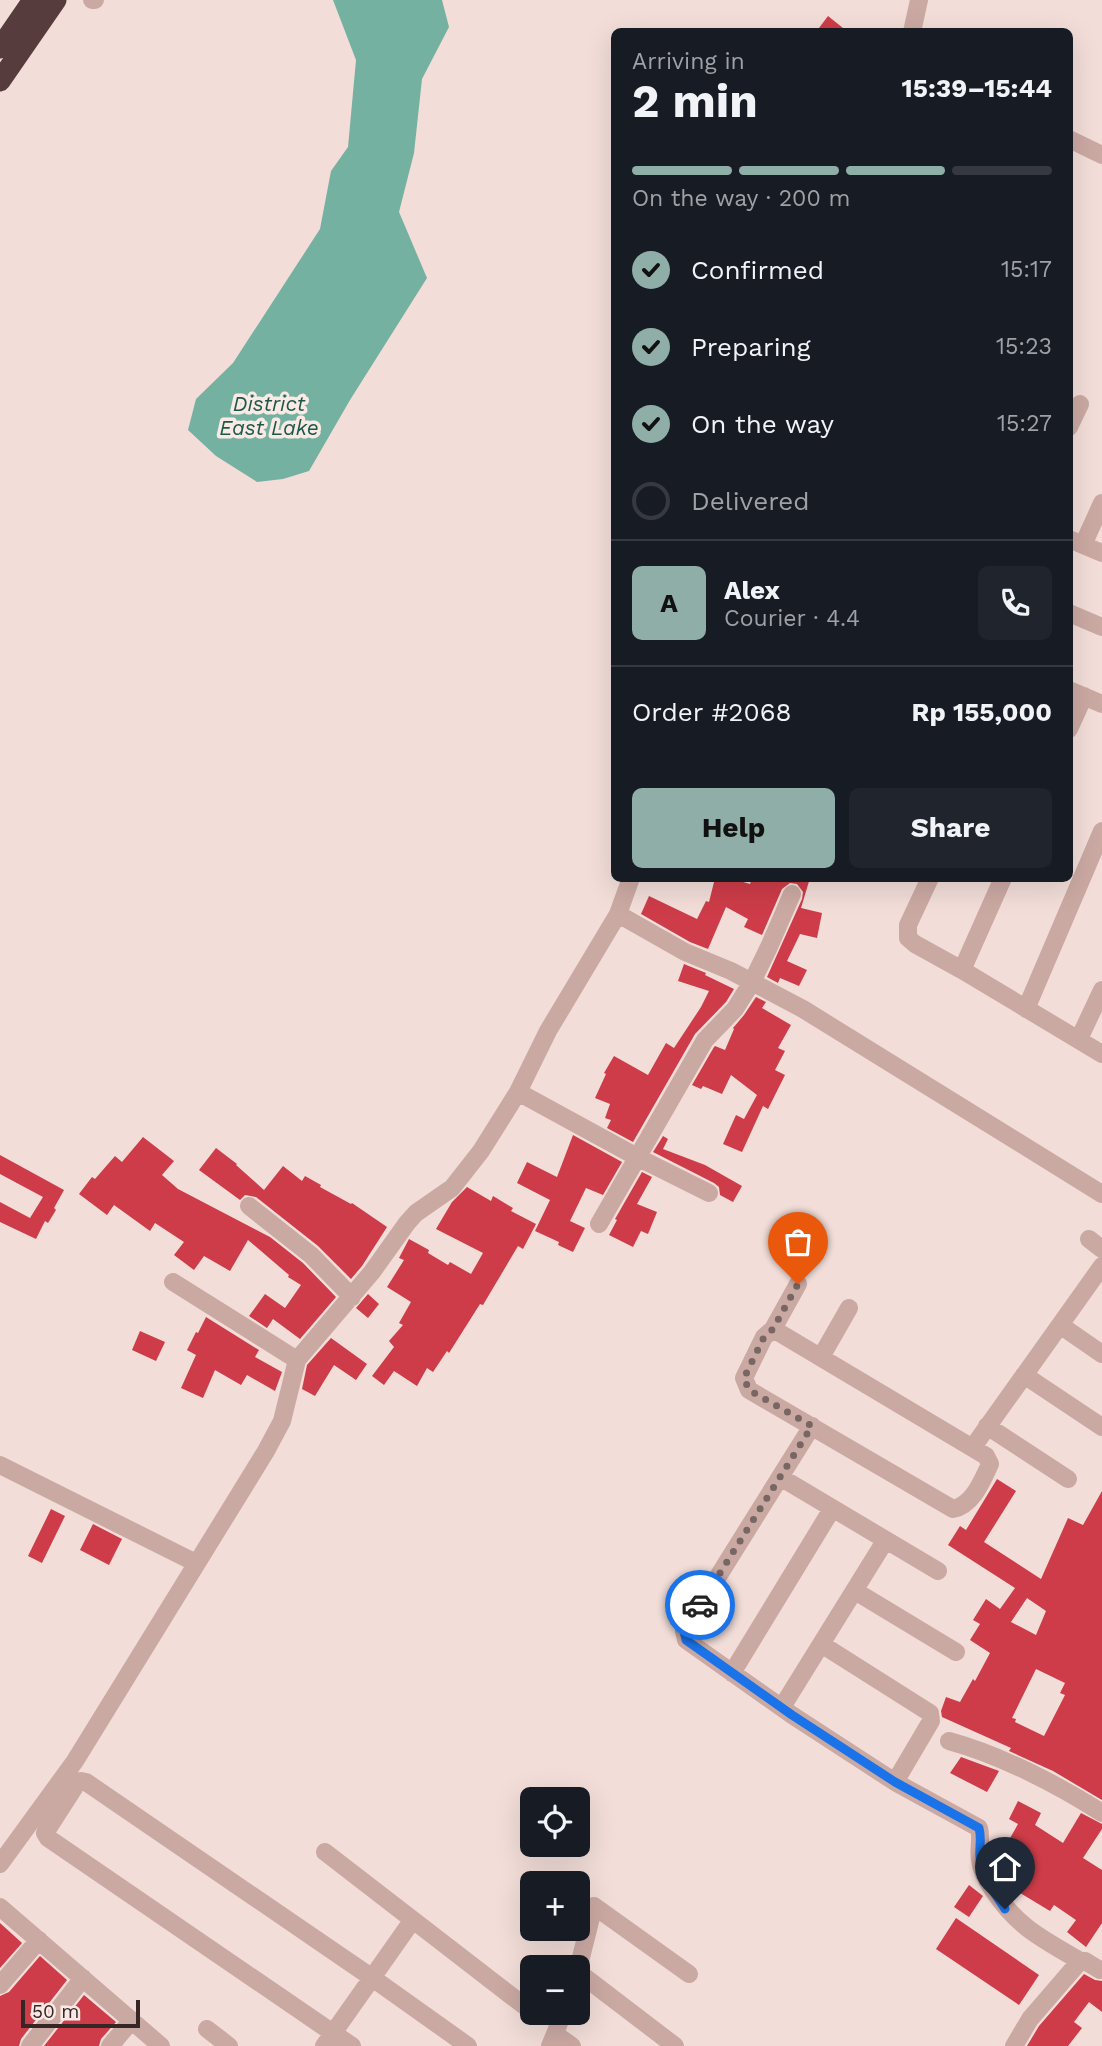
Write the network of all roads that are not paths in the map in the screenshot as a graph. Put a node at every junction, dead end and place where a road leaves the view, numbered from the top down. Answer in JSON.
{"nodes":[{"id":1,"x":33,"y":0,"type":"edge"},
{"id":2,"x":56,"y":0,"type":"edge"},
{"id":3,"x":919,"y":0,"type":"edge"},
{"id":4,"x":913,"y":28,"type":"edge"},
{"id":5,"x":0,"y":48,"type":"edge"},
{"id":6,"x":0,"y":81,"type":"edge"},
{"id":7,"x":1073,"y":141,"type":"edge"},
{"id":8,"x":1102,"y":155,"type":"edge"},
{"id":9,"x":1080,"y":404,"type":"dead end"},
{"id":10,"x":1073,"y":418,"type":"edge"},
{"id":11,"x":1102,"y":503,"type":"edge"},
{"id":12,"x":1076,"y":542,"type":"edge"},
{"id":13,"x":1102,"y":554,"type":"edge"},
{"id":14,"x":1073,"y":615,"type":"edge"},
{"id":15,"x":1102,"y":627,"type":"edge"},
{"id":16,"x":1077,"y":693,"type":"edge"},
{"id":17,"x":1102,"y":704,"type":"edge"},
{"id":18,"x":1073,"y":711,"type":"edge"},
{"id":19,"x":1102,"y":831,"type":"edge"},
{"id":20,"x":630,"y":882,"type":"edge"},
{"id":21,"x":928,"y":882,"type":"edge"},
{"id":22,"x":1001,"y":882,"type":"edge"},
{"id":23,"x":792,"y":894,"type":"dead end"},
{"id":24,"x":618,"y":914,"type":"junction"},
{"id":25,"x":962,"y":970,"type":"junction"},
{"id":26,"x":752,"y":982,"type":"junction"},
{"id":27,"x":1102,"y":990,"type":"edge"},
{"id":28,"x":1026,"y":1009,"type":"junction"},
{"id":29,"x":1079,"y":1039,"type":"junction"},
{"id":30,"x":1102,"y":1054,"type":"edge"},
{"id":31,"x":518,"y":1092,"type":"junction"},
{"id":32,"x":637,"y":1157,"type":"junction"},
{"id":33,"x":709,"y":1193,"type":"dead end"},
{"id":34,"x":1102,"y":1194,"type":"edge"},
{"id":35,"x":249,"y":1206,"type":"dead end"},
{"id":36,"x":599,"y":1224,"type":"dead end"},
{"id":37,"x":1102,"y":1266,"type":"edge"},
{"id":38,"x":173,"y":1282,"type":"dead end"},
{"id":39,"x":798,"y":1284,"type":"dead end"},
{"id":40,"x":352,"y":1297,"type":"junction"},
{"id":41,"x":849,"y":1308,"type":"dead end"},
{"id":42,"x":1060,"y":1325,"type":"junction"},
{"id":43,"x":773,"y":1329,"type":"junction"},
{"id":44,"x":1102,"y":1354,"type":"edge"},
{"id":45,"x":821,"y":1357,"type":"junction"},
{"id":46,"x":297,"y":1360,"type":"junction"},
{"id":47,"x":1024,"y":1375,"type":"junction"},
{"id":48,"x":812,"y":1426,"type":"junction"},
{"id":49,"x":988,"y":1426,"type":"junction"},
{"id":50,"x":1102,"y":1427,"type":"edge"},
{"id":51,"x":973,"y":1447,"type":"junction"},
{"id":52,"x":0,"y":1465,"type":"edge"},
{"id":53,"x":780,"y":1477,"type":"junction"},
{"id":54,"x":1068,"y":1479,"type":"dead end"},
{"id":55,"x":832,"y":1509,"type":"junction"},
{"id":56,"x":885,"y":1541,"type":"junction"},
{"id":57,"x":196,"y":1563,"type":"junction"},
{"id":58,"x":938,"y":1572,"type":"dead end"},
{"id":59,"x":855,"y":1591,"type":"junction"},
{"id":60,"x":821,"y":1644,"type":"junction"},
{"id":61,"x":956,"y":1653,"type":"dead end"},
{"id":62,"x":732,"y":1673,"type":"junction"},
{"id":63,"x":782,"y":1707,"type":"junction"},
{"id":64,"x":948,"y":1741,"type":"dead end"},
{"id":65,"x":895,"y":1782,"type":"junction"},
{"id":66,"x":1102,"y":1813,"type":"edge"},
{"id":67,"x":325,"y":1852,"type":"dead end"},
{"id":68,"x":0,"y":1864,"type":"edge"},
{"id":69,"x":0,"y":1907,"type":"edge"},
{"id":70,"x":412,"y":1921,"type":"junction"},
{"id":71,"x":39,"y":1940,"type":"junction"},
{"id":72,"x":582,"y":1955,"type":"edge"},
{"id":73,"x":1080,"y":1961,"type":"junction"},
{"id":74,"x":1101,"y":1969,"type":"edge"},
{"id":75,"x":689,"y":1974,"type":"dead end"},
{"id":76,"x":371,"y":1977,"type":"junction"},
{"id":77,"x":83,"y":1978,"type":"junction"},
{"id":78,"x":590,"y":1979,"type":"edge"},
{"id":79,"x":0,"y":1985,"type":"edge"},
{"id":80,"x":520,"y":2003,"type":"edge"},
{"id":81,"x":132,"y":2020,"type":"junction"},
{"id":82,"x":207,"y":2029,"type":"dead end"},
{"id":83,"x":329,"y":2039,"type":"edge"},
{"id":84,"x":553,"y":2040,"type":"edge"},
{"id":85,"x":30,"y":2046,"type":"edge"},
{"id":86,"x":110,"y":2046,"type":"edge"},
{"id":87,"x":161,"y":2046,"type":"edge"},
{"id":88,"x":229,"y":2046,"type":"edge"},
{"id":89,"x":352,"y":2046,"type":"edge"},
{"id":90,"x":468,"y":2046,"type":"edge"},
{"id":91,"x":572,"y":2046,"type":"edge"},
{"id":92,"x":675,"y":2046,"type":"edge"},
{"id":93,"x":1014,"y":2046,"type":"edge"}],
"edges":[{"from":1,"to":5,"type":"highway"},
{"from":2,"to":6,"type":"highway"},
{"from":3,"to":4,"type":"street"},
{"from":7,"to":8,"type":"street"},
{"from":9,"to":10,"type":"street"},
{"from":11,"to":12,"type":"street"},
{"from":12,"to":13,"type":"street"},
{"from":14,"to":15,"type":"street"},
{"from":16,"to":17,"type":"street"},
{"from":16,"to":18,"type":"street"},
{"from":19,"to":28,"type":"street"},
{"from":20,"to":24,"type":"street"},
{"from":21,"to":25,"type":"street"},
{"from":22,"to":25,"type":"street"},
{"from":23,"to":26,"type":"street"},
{"from":24,"to":26,"type":"street"},
{"from":24,"to":31,"type":"street"},
{"from":25,"to":28,"type":"street"},
{"from":26,"to":32,"type":"street"},
{"from":26,"to":34,"type":"street"},
{"from":27,"to":29,"type":"street"},
{"from":28,"to":29,"type":"street"},
{"from":29,"to":30,"type":"street"},
{"from":31,"to":32,"type":"street"},
{"from":31,"to":40,"type":"street"},
{"from":32,"to":33,"type":"street"},
{"from":32,"to":36,"type":"street"},
{"from":35,"to":40,"type":"street"},
{"from":37,"to":42,"type":"street"},
{"from":38,"to":46,"type":"street"},
{"from":39,"to":43,"type":"street"},
{"from":40,"to":46,"type":"street"},
{"from":41,"to":45,"type":"street"},
{"from":42,"to":44,"type":"street"},
{"from":42,"to":47,"type":"street"},
{"from":43,"to":45,"type":"street"},
{"from":43,"to":48,"type":"street"},
{"from":45,"to":51,"type":"street"},
{"from":46,"to":57,"type":"street"},
{"from":47,"to":49,"type":"street"},
{"from":47,"to":50,"type":"street"},
{"from":48,"to":51,"type":"street"},
{"from":48,"to":53,"type":"street"},
{"from":49,"to":51,"type":"street"},
{"from":49,"to":54,"type":"street"},
{"from":52,"to":57,"type":"street"},
{"from":53,"to":55,"type":"street"},
{"from":53,"to":62,"type":"street"},
{"from":55,"to":56,"type":"street"},
{"from":55,"to":62,"type":"street"},
{"from":56,"to":58,"type":"street"},
{"from":56,"to":59,"type":"street"},
{"from":57,"to":68,"type":"street"},
{"from":59,"to":60,"type":"street"},
{"from":59,"to":61,"type":"street"},
{"from":60,"to":63,"type":"street"},
{"from":60,"to":65,"type":"street"},
{"from":62,"to":63,"type":"street"},
{"from":63,"to":65,"type":"street"},
{"from":64,"to":66,"type":"street"},
{"from":65,"to":73,"type":"street"},
{"from":67,"to":70,"type":"street"},
{"from":69,"to":71,"type":"street"},
{"from":70,"to":76,"type":"street"},
{"from":70,"to":80,"type":"street"},
{"from":71,"to":77,"type":"street"},
{"from":71,"to":79,"type":"street"},
{"from":72,"to":75,"type":"street"},
{"from":73,"to":74,"type":"street"},
{"from":73,"to":93,"type":"street"},
{"from":76,"to":83,"type":"street"},
{"from":76,"to":83,"type":"street"},
{"from":76,"to":90,"type":"street"},
{"from":77,"to":81,"type":"street"},
{"from":77,"to":85,"type":"street"},
{"from":78,"to":92,"type":"street"},
{"from":81,"to":86,"type":"street"},
{"from":81,"to":87,"type":"street"},
{"from":82,"to":88,"type":"street"},
{"from":83,"to":89,"type":"street"},
{"from":84,"to":91,"type":"street"}]}
